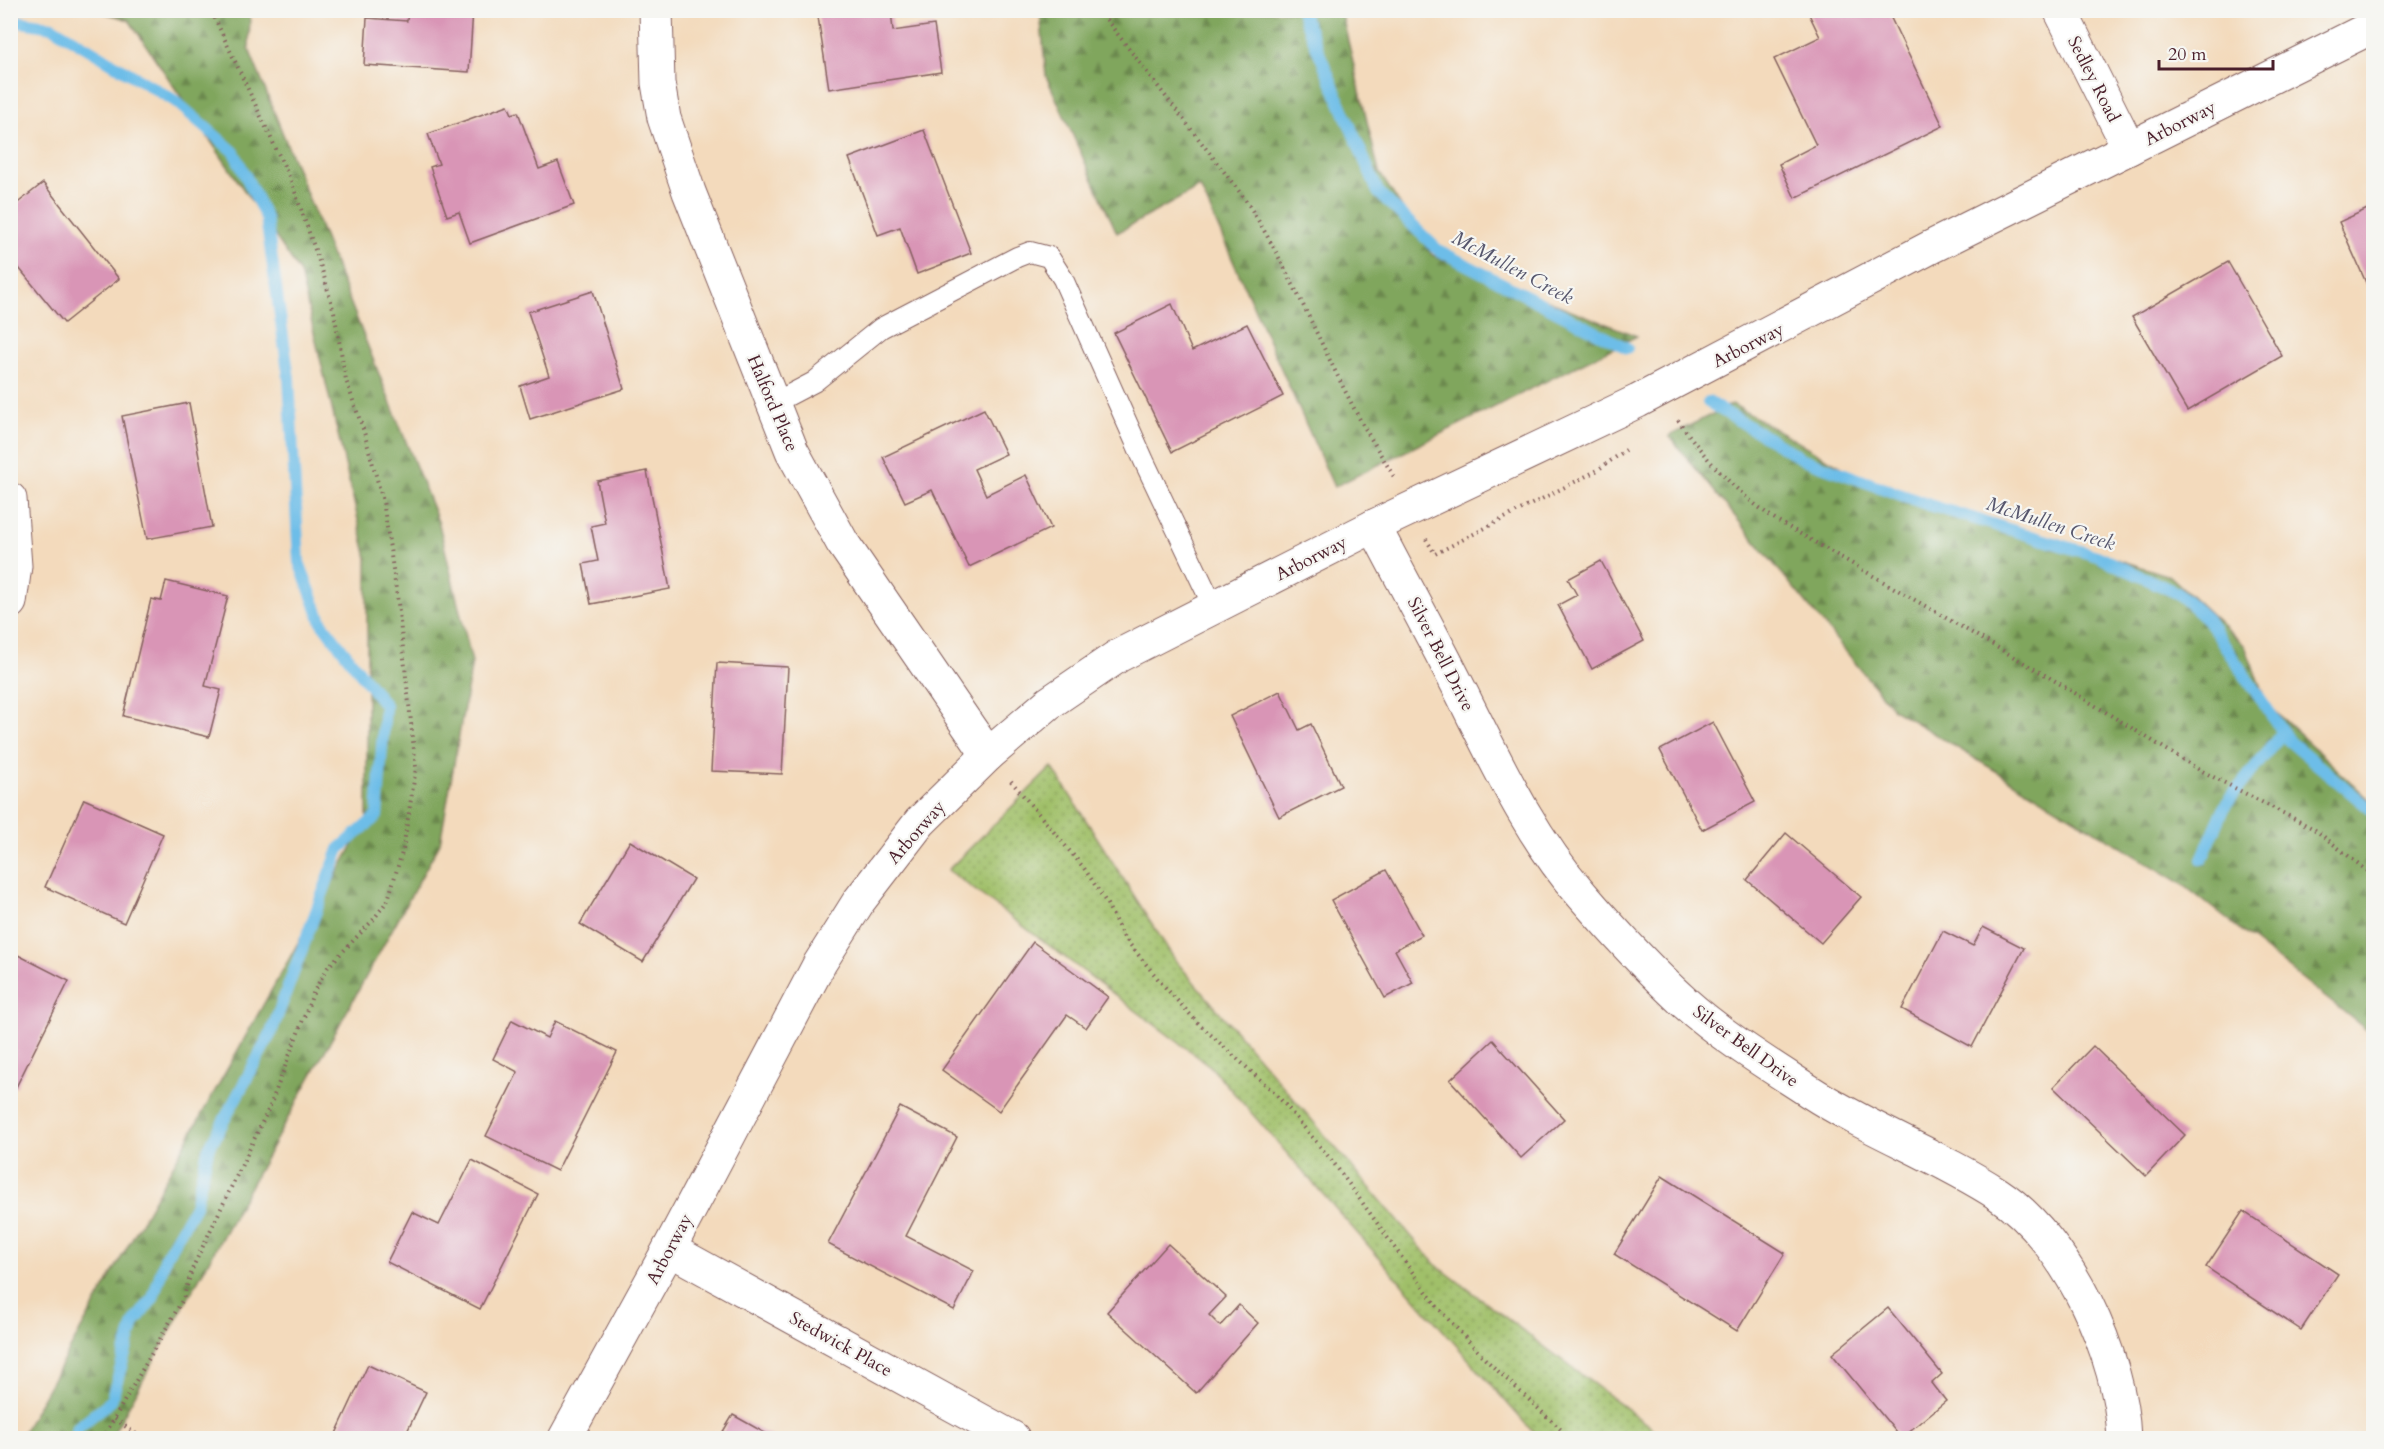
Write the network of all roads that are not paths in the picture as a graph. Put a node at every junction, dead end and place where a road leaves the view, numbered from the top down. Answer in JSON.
{"nodes":[{"id":1,"x":656,"y":10,"type":"edge"},
{"id":2,"x":2060,"y":10,"type":"edge"},
{"id":3,"x":2373,"y":26,"type":"edge"},
{"id":4,"x":2129,"y":148,"type":"junction"},
{"id":5,"x":772,"y":404,"type":"junction"},
{"id":6,"x":10,"y":499,"type":"edge"},
{"id":7,"x":1374,"y":526,"type":"junction"},
{"id":8,"x":10,"y":602,"type":"edge"},
{"id":9,"x":1214,"y":608,"type":"junction"},
{"id":10,"x":988,"y":755,"type":"junction"},
{"id":11,"x":669,"y":1249,"type":"junction"},
{"id":12,"x":565,"y":1438,"type":"edge"},
{"id":13,"x":1013,"y":1438,"type":"edge"},
{"id":14,"x":2124,"y":1438,"type":"edge"}],
"edges":[{"from":1,"to":5,"type":"street","name":"Halford Place"},
{"from":2,"to":4,"type":"street","name":"Sedley Road"},
{"from":3,"to":4,"type":"street","name":"Arborway"},
{"from":4,"to":7,"type":"street","name":"Arborway"},
{"from":5,"to":9,"type":"lane"},
{"from":5,"to":10,"type":"street","name":"Halford Place"},
{"from":6,"to":8,"type":"street"},
{"from":7,"to":9,"type":"street","name":"Arborway"},
{"from":7,"to":14,"type":"street","name":"Silver Bell Drive"},
{"from":9,"to":10,"type":"street","name":"Arborway"},
{"from":10,"to":11,"type":"street","name":"Arborway"},
{"from":11,"to":12,"type":"street","name":"Arborway"},
{"from":11,"to":13,"type":"street","name":"Stedwick Place"}]}
